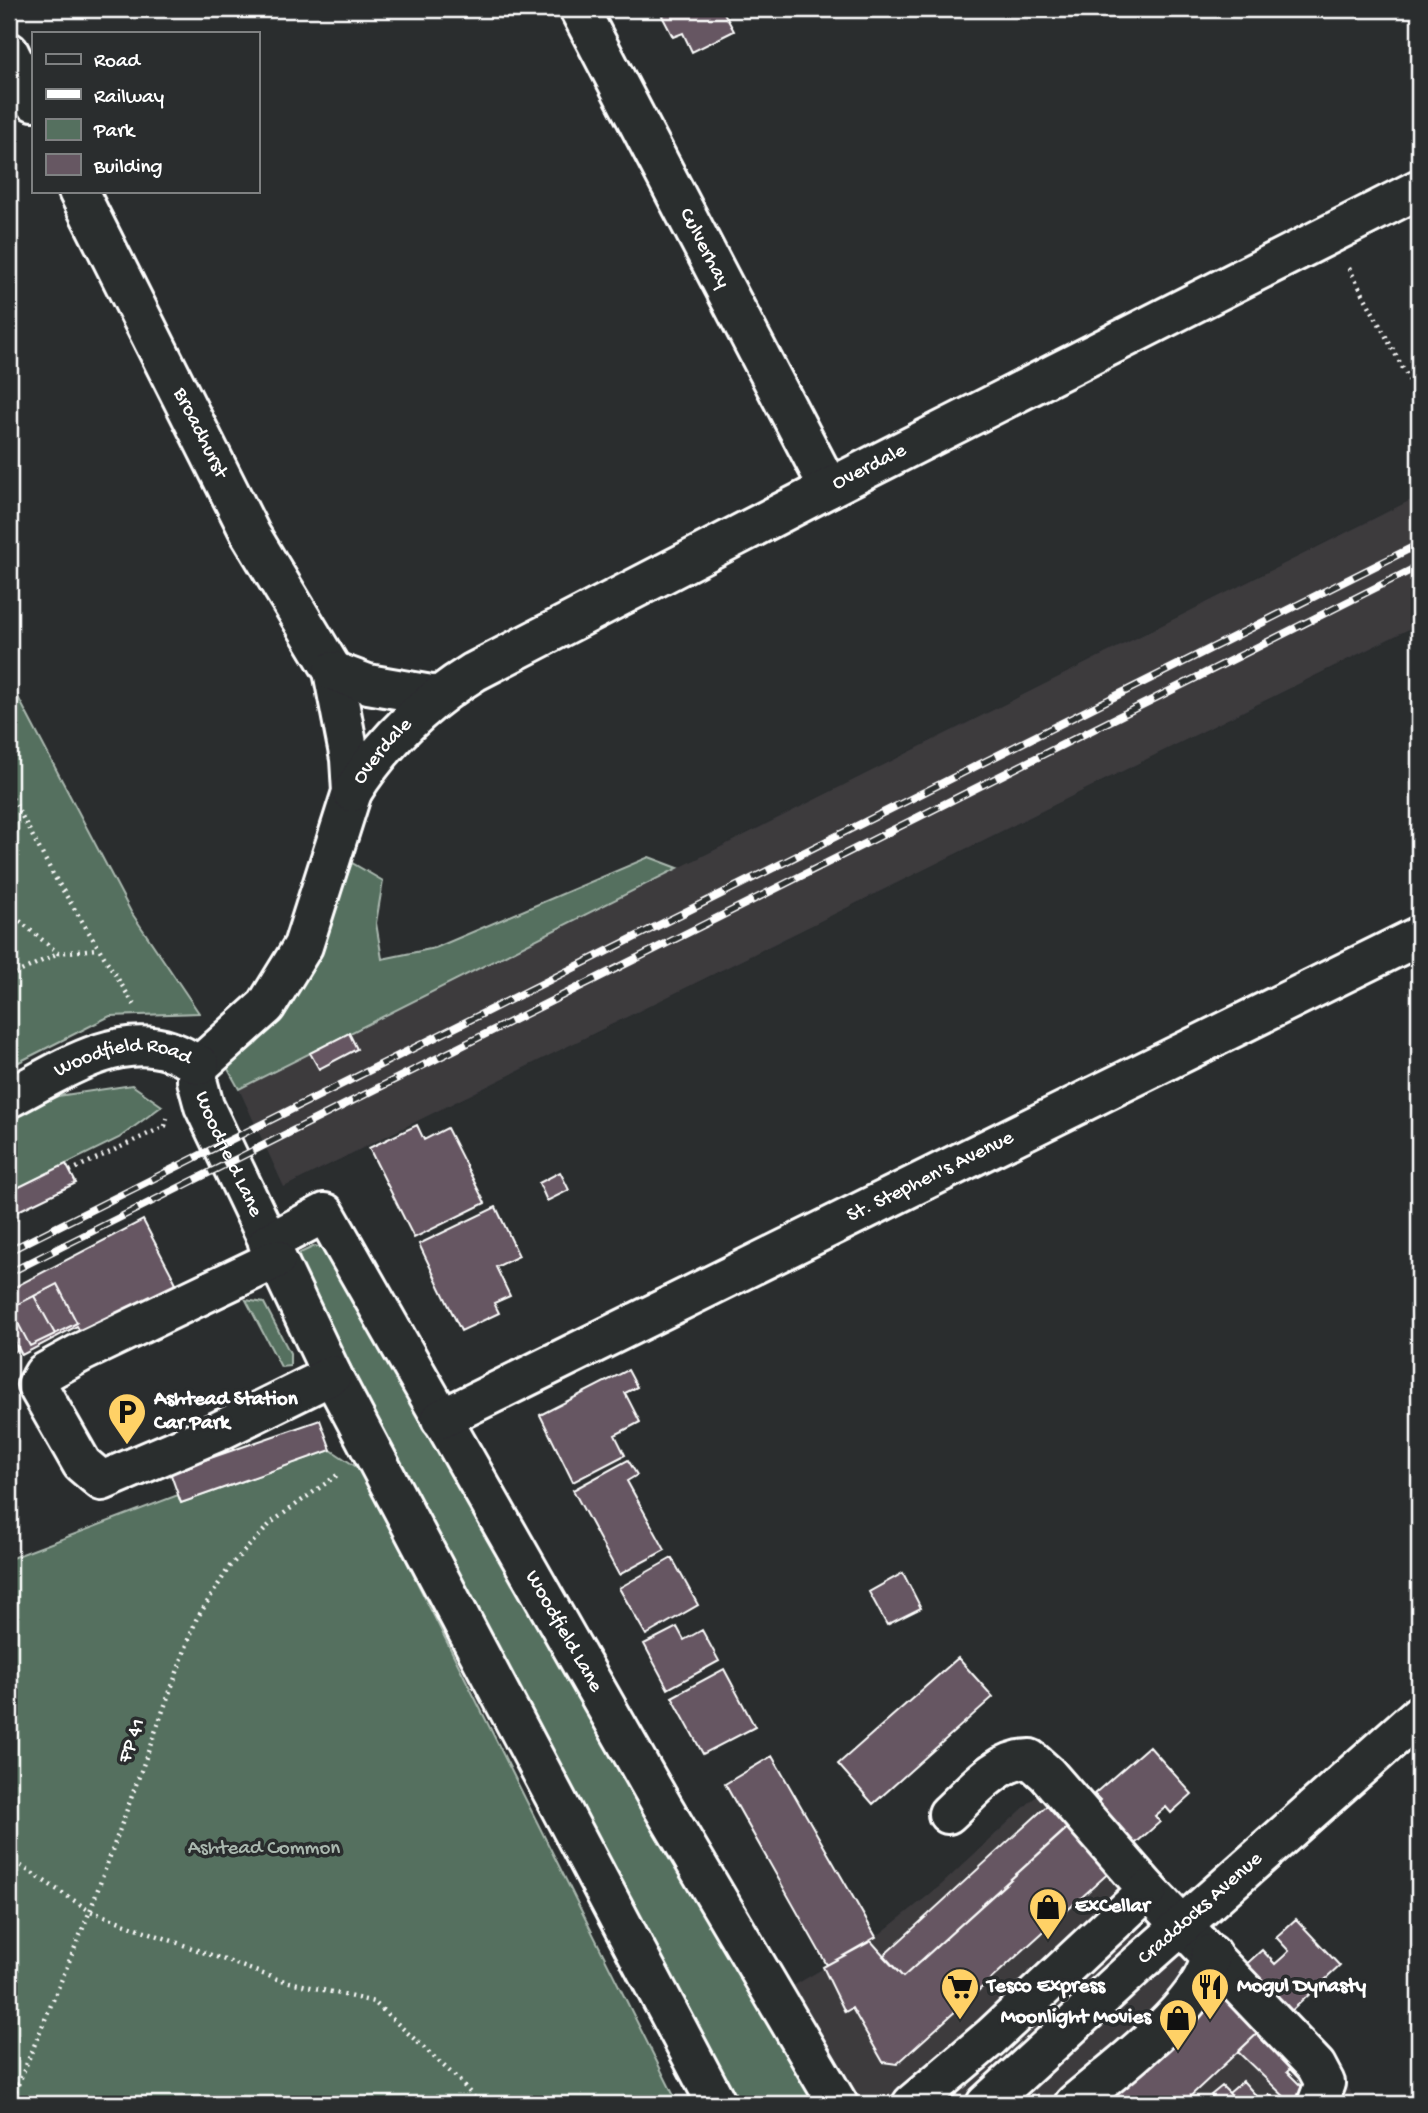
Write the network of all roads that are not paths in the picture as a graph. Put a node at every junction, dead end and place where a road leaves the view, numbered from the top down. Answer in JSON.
{"nodes":[{"id":1,"x":579,"y":9,"type":"edge"},
{"id":2,"x":9,"y":52,"type":"edge"},
{"id":3,"x":32,"y":99,"type":"edge"},
{"id":4,"x":1419,"y":188,"type":"edge"},
{"id":5,"x":79,"y":192,"type":"edge"},
{"id":6,"x":829,"y":488,"type":"junction"},
{"id":7,"x":333,"y":671,"type":"junction"},
{"id":8,"x":437,"y":696,"type":"junction"},
{"id":9,"x":352,"y":792,"type":"junction"},
{"id":10,"x":1419,"y":936,"type":"edge"},
{"id":11,"x":198,"y":1073,"type":"junction"},
{"id":12,"x":9,"y":1098,"type":"edge"},
{"id":13,"x":272,"y":1251,"type":"junction"},
{"id":14,"x":332,"y":1375,"type":"junction"},
{"id":15,"x":441,"y":1419,"type":"junction"},
{"id":16,"x":1419,"y":1716,"type":"edge"},
{"id":17,"x":948,"y":1814,"type":"dead end"},
{"id":18,"x":1148,"y":1890,"type":"junction"},
{"id":19,"x":1184,"y":1926,"type":"junction"},
{"id":20,"x":1211,"y":1954,"type":"junction"},
{"id":21,"x":717,"y":2104,"type":"edge"},
{"id":22,"x":838,"y":2104,"type":"edge"},
{"id":23,"x":912,"y":2104,"type":"edge"},
{"id":24,"x":986,"y":2104,"type":"edge"},
{"id":25,"x":1074,"y":2104,"type":"edge"},
{"id":26,"x":1317,"y":2104,"type":"edge"}],
"edges":[{"from":1,"to":6,"type":"street","name":"Culverhay"},
{"from":2,"to":3,"type":"street"},
{"from":4,"to":6,"type":"street","name":"Overdale"},
{"from":5,"to":7,"type":"street","name":"Broadhurst"},
{"from":6,"to":8,"type":"street","name":"Overdale"},
{"from":7,"to":8,"type":"street"},
{"from":7,"to":9,"type":"street","name":"Broadhurst"},
{"from":8,"to":9,"type":"street","name":"Overdale"},
{"from":9,"to":11,"type":"street","name":"Broadhurst"},
{"from":10,"to":15,"type":"street","name":"St. Stephen's Avenue"},
{"from":11,"to":12,"type":"street","name":"Woodfield Road"},
{"from":11,"to":13,"type":"street","name":"Woodfield Lane"},
{"from":13,"to":14,"type":"street","name":"Woodfield Lane"},
{"from":13,"to":14,"type":"street"},
{"from":13,"to":15,"type":"street","name":"Woodfield Lane"},
{"from":14,"to":21,"type":"street","name":"Woodfield Lane"},
{"from":15,"to":22,"type":"street","name":"Woodfield Lane"},
{"from":16,"to":19,"type":"street","name":"Craddocks Avenue"},
{"from":17,"to":18,"type":"street"},
{"from":18,"to":19,"type":"street"},
{"from":18,"to":23,"type":"street"},
{"from":19,"to":20,"type":"street"},
{"from":19,"to":24,"type":"street","name":"Craddocks Avenue"},
{"from":20,"to":25,"type":"street"},
{"from":20,"to":26,"type":"street"}]}
